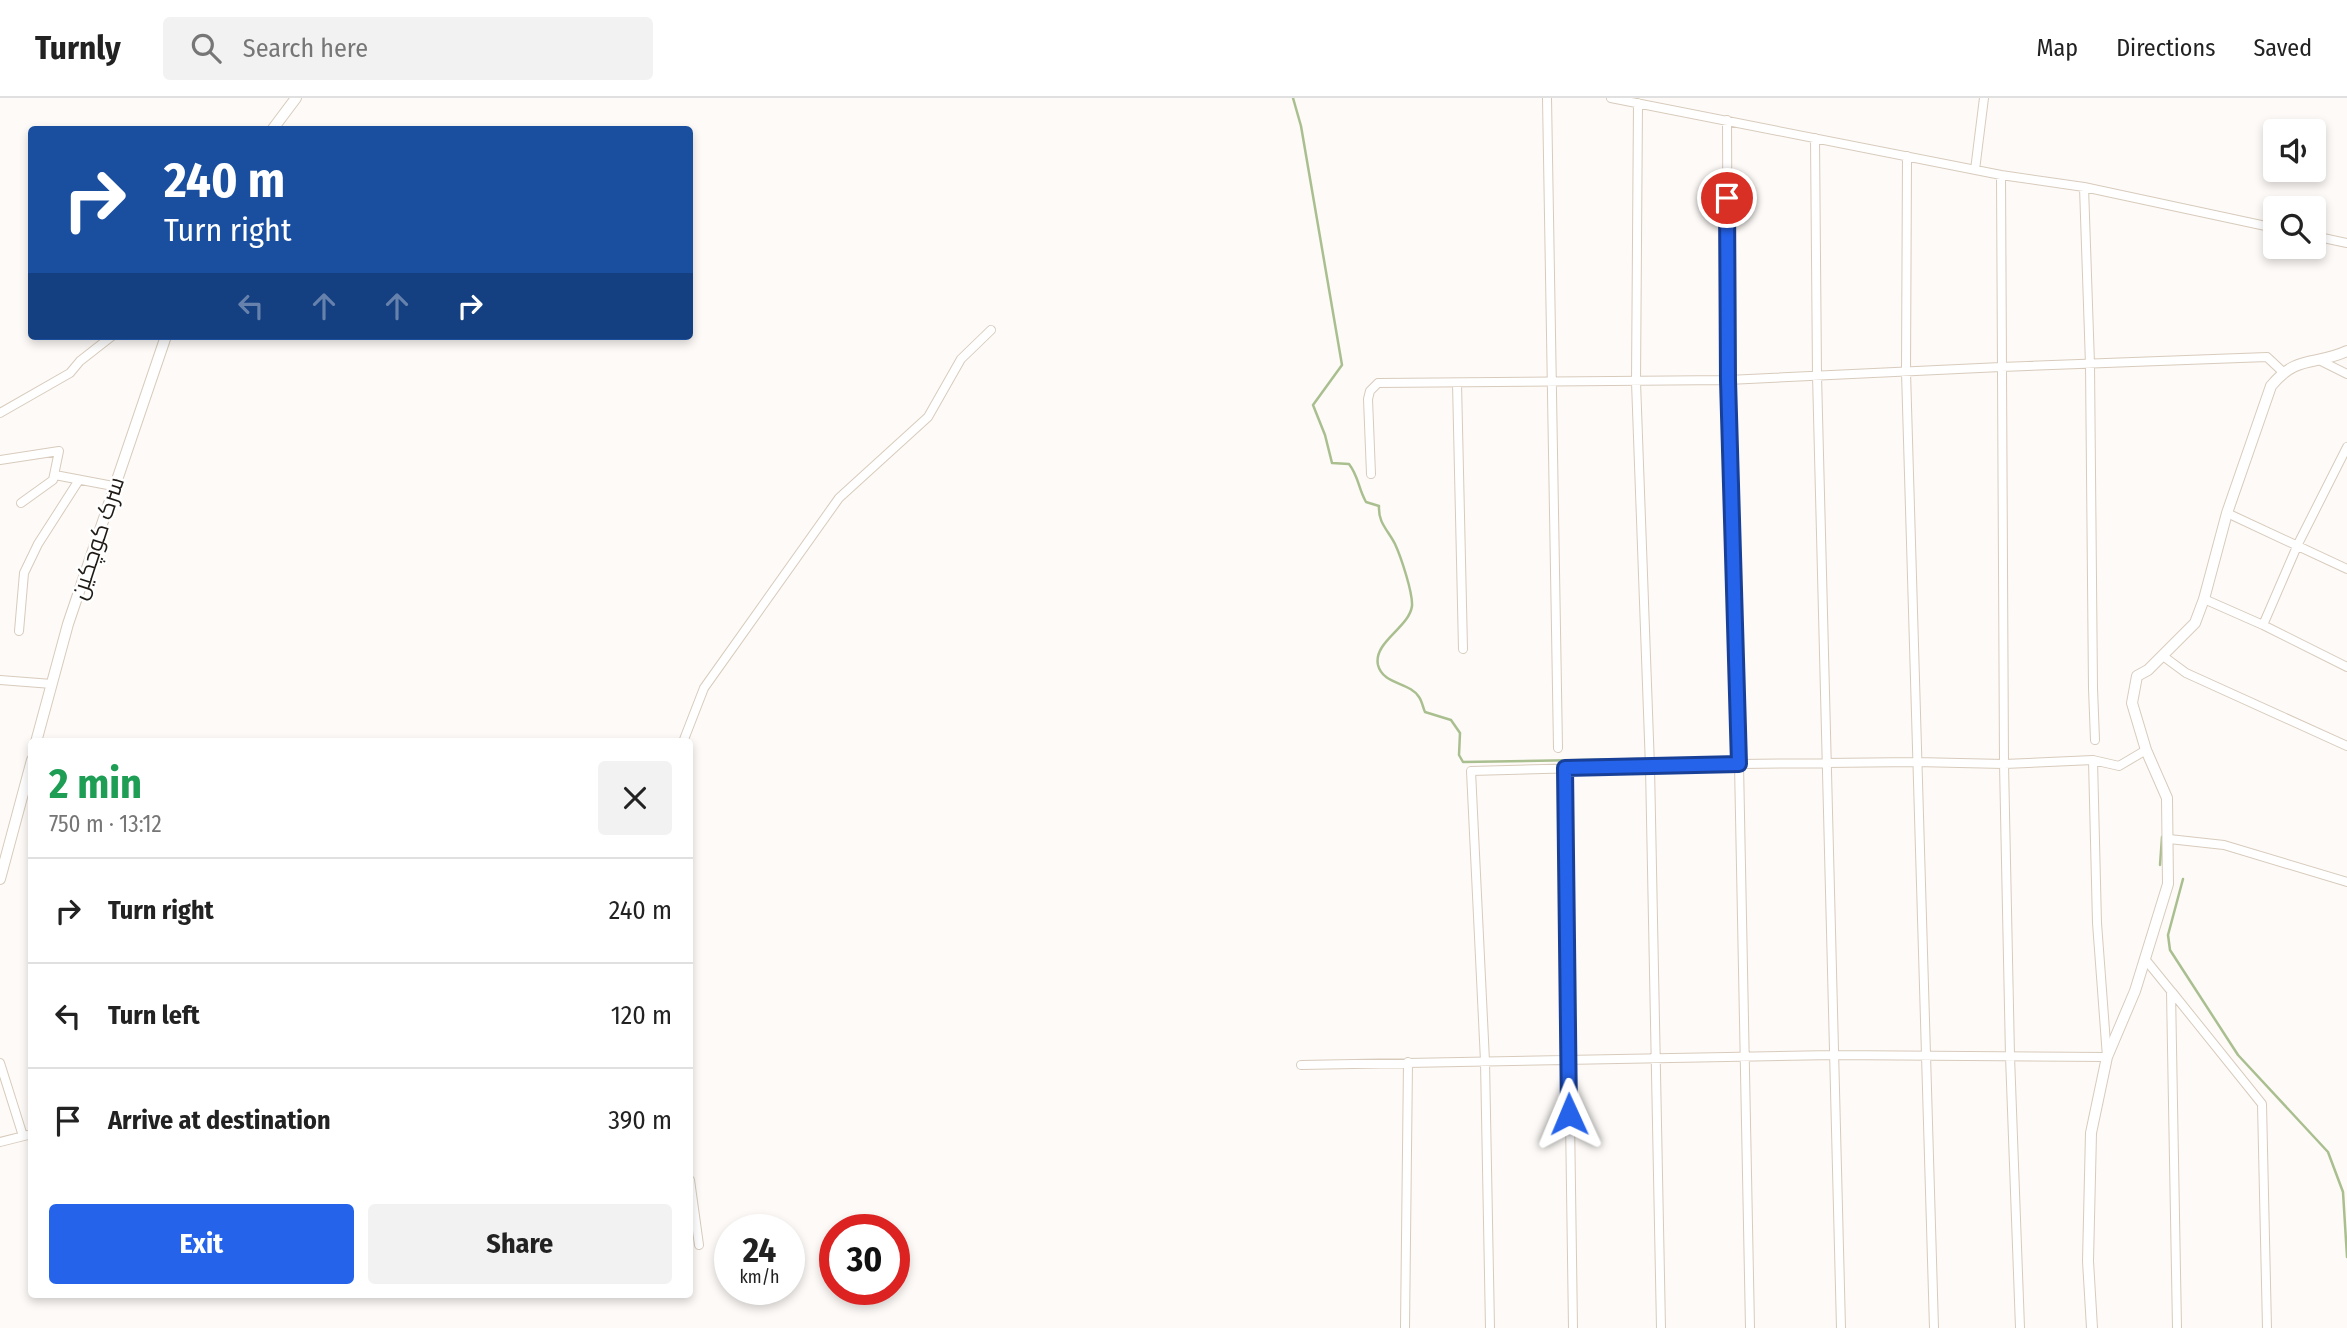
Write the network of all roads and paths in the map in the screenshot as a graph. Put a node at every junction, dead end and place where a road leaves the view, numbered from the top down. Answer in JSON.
{"nodes":[{"id":1,"x":296,"y":98,"type":"edge"},
{"id":2,"x":1547,"y":98,"type":"edge"},
{"id":3,"x":1611,"y":98,"type":"edge"},
{"id":4,"x":1984,"y":98,"type":"edge"},
{"id":5,"x":1638,"y":103,"type":"junction"},
{"id":6,"x":1727,"y":120,"type":"junction"},
{"id":7,"x":275,"y":126,"type":"edge"},
{"id":8,"x":1815,"y":138,"type":"junction"},
{"id":9,"x":1907,"y":156,"type":"junction"},
{"id":10,"x":1975,"y":170,"type":"junction"},
{"id":11,"x":2001,"y":175,"type":"junction"},
{"id":12,"x":2084,"y":187,"type":"junction"},
{"id":13,"x":2263,"y":225,"type":"edge"},
{"id":14,"x":2326,"y":239,"type":"edge"},
{"id":15,"x":2347,"y":243,"type":"edge"},
{"id":16,"x":991,"y":330,"type":"dead end"},
{"id":17,"x":107,"y":340,"type":"edge"},
{"id":18,"x":165,"y":340,"type":"edge"},
{"id":19,"x":2347,"y":351,"type":"edge"},
{"id":20,"x":2316,"y":359,"type":"junction"},
{"id":21,"x":2090,"y":364,"type":"junction"},
{"id":22,"x":2001,"y":367,"type":"junction"},
{"id":23,"x":1906,"y":372,"type":"junction"},
{"id":24,"x":2283,"y":372,"type":"junction"},
{"id":25,"x":2347,"y":374,"type":"edge"},
{"id":26,"x":1817,"y":375,"type":"junction"},
{"id":27,"x":1728,"y":380,"type":"junction"},
{"id":28,"x":1551,"y":381,"type":"junction"},
{"id":29,"x":1636,"y":382,"type":"junction"},
{"id":30,"x":1457,"y":383,"type":"junction"},
{"id":31,"x":0,"y":413,"type":"edge"},
{"id":32,"x":2347,"y":447,"type":"edge"},
{"id":33,"x":0,"y":460,"type":"edge"},
{"id":34,"x":2343,"y":464,"type":"edge"},
{"id":35,"x":1371,"y":474,"type":"dead end"},
{"id":36,"x":55,"y":475,"type":"junction"},
{"id":37,"x":79,"y":480,"type":"junction"},
{"id":38,"x":113,"y":486,"type":"junction"},
{"id":39,"x":22,"y":503,"type":"dead end"},
{"id":40,"x":2227,"y":513,"type":"junction"},
{"id":41,"x":2298,"y":544,"type":"junction"},
{"id":42,"x":2347,"y":569,"type":"edge"},
{"id":43,"x":2204,"y":599,"type":"junction"},
{"id":44,"x":2263,"y":625,"type":"junction"},
{"id":45,"x":19,"y":631,"type":"dead end"},
{"id":46,"x":1462,"y":649,"type":"dead end"},
{"id":47,"x":2163,"y":656,"type":"junction"},
{"id":48,"x":2347,"y":667,"type":"edge"},
{"id":49,"x":0,"y":680,"type":"edge"},
{"id":50,"x":52,"y":684,"type":"junction"},
{"id":51,"x":37,"y":738,"type":"edge"},
{"id":52,"x":685,"y":738,"type":"edge"},
{"id":53,"x":2095,"y":740,"type":"dead end"},
{"id":54,"x":2347,"y":746,"type":"edge"},
{"id":55,"x":1558,"y":748,"type":"dead end"},
{"id":56,"x":2146,"y":750,"type":"junction"},
{"id":57,"x":2093,"y":761,"type":"junction"},
{"id":58,"x":1916,"y":762,"type":"junction"},
{"id":59,"x":1739,"y":764,"type":"junction"},
{"id":60,"x":1826,"y":764,"type":"junction"},
{"id":61,"x":2004,"y":764,"type":"junction"},
{"id":62,"x":1650,"y":767,"type":"junction"},
{"id":63,"x":1565,"y":768,"type":"junction"},
{"id":64,"x":28,"y":775,"type":"edge"},
{"id":65,"x":2169,"y":839,"type":"junction"},
{"id":66,"x":0,"y":879,"type":"edge"},
{"id":67,"x":2347,"y":882,"type":"edge"},
{"id":68,"x":2145,"y":958,"type":"junction"},
{"id":69,"x":2171,"y":991,"type":"junction"},
{"id":70,"x":1833,"y":1055,"type":"junction"},
{"id":71,"x":1925,"y":1055,"type":"junction"},
{"id":72,"x":2010,"y":1056,"type":"junction"},
{"id":73,"x":1745,"y":1057,"type":"junction"},
{"id":74,"x":2107,"y":1057,"type":"junction"},
{"id":75,"x":1656,"y":1058,"type":"junction"},
{"id":76,"x":1568,"y":1060,"type":"junction"},
{"id":77,"x":1408,"y":1062,"type":"junction"},
{"id":78,"x":1485,"y":1062,"type":"junction"},
{"id":79,"x":0,"y":1063,"type":"edge"},
{"id":80,"x":1301,"y":1065,"type":"dead end"},
{"id":81,"x":27,"y":1135,"type":"edge"},
{"id":82,"x":0,"y":1142,"type":"edge"},
{"id":83,"x":693,"y":1202,"type":"edge"},
{"id":84,"x":699,"y":1245,"type":"dead end"},
{"id":85,"x":1405,"y":1328,"type":"edge"},
{"id":86,"x":1490,"y":1328,"type":"edge"},
{"id":87,"x":1573,"y":1328,"type":"edge"},
{"id":88,"x":1661,"y":1328,"type":"edge"},
{"id":89,"x":1750,"y":1328,"type":"edge"},
{"id":90,"x":1841,"y":1328,"type":"edge"},
{"id":91,"x":1934,"y":1328,"type":"edge"},
{"id":92,"x":2020,"y":1328,"type":"edge"},
{"id":93,"x":2092,"y":1328,"type":"edge"},
{"id":94,"x":2177,"y":1328,"type":"edge"},
{"id":95,"x":2267,"y":1328,"type":"edge"}],
"edges":[{"from":1,"to":7,"type":"street"},
{"from":2,"to":28,"type":"street"},
{"from":3,"to":5,"type":"street"},
{"from":4,"to":10,"type":"street"},
{"from":5,"to":6,"type":"street"},
{"from":5,"to":29,"type":"street"},
{"from":6,"to":8,"type":"street"},
{"from":6,"to":27,"type":"street"},
{"from":8,"to":9,"type":"street"},
{"from":8,"to":26,"type":"street"},
{"from":9,"to":10,"type":"street"},
{"from":9,"to":23,"type":"street"},
{"from":10,"to":11,"type":"street"},
{"from":11,"to":12,"type":"street"},
{"from":11,"to":22,"type":"street"},
{"from":12,"to":13,"type":"street"},
{"from":12,"to":21,"type":"street"},
{"from":14,"to":15,"type":"street"},
{"from":16,"to":52,"type":"street"},
{"from":17,"to":31,"type":"street"},
{"from":18,"to":38,"type":"street","name":"سرک کوچکین"},
{"from":19,"to":20,"type":"street"},
{"from":20,"to":24,"type":"street"},
{"from":20,"to":25,"type":"street"},
{"from":21,"to":22,"type":"street"},
{"from":21,"to":24,"type":"street"},
{"from":21,"to":53,"type":"street"},
{"from":22,"to":23,"type":"street"},
{"from":22,"to":61,"type":"street"},
{"from":23,"to":26,"type":"street"},
{"from":23,"to":58,"type":"street"},
{"from":24,"to":40,"type":"street"},
{"from":26,"to":27,"type":"street"},
{"from":26,"to":60,"type":"street"},
{"from":27,"to":29,"type":"street"},
{"from":27,"to":59,"type":"street"},
{"from":28,"to":29,"type":"street"},
{"from":28,"to":30,"type":"street"},
{"from":28,"to":55,"type":"street"},
{"from":29,"to":62,"type":"street"},
{"from":30,"to":35,"type":"street"},
{"from":30,"to":46,"type":"street"},
{"from":32,"to":34,"type":"street"},
{"from":33,"to":36,"type":"street"},
{"from":34,"to":41,"type":"street"},
{"from":36,"to":37,"type":"street"},
{"from":36,"to":39,"type":"street"},
{"from":37,"to":38,"type":"street"},
{"from":37,"to":45,"type":"street"},
{"from":38,"to":50,"type":"street","name":"سرک کوچکین"},
{"from":40,"to":41,"type":"street"},
{"from":40,"to":43,"type":"street"},
{"from":41,"to":42,"type":"street"},
{"from":41,"to":44,"type":"street"},
{"from":43,"to":44,"type":"street"},
{"from":43,"to":47,"type":"street"},
{"from":44,"to":48,"type":"street"},
{"from":47,"to":54,"type":"street"},
{"from":47,"to":56,"type":"street"},
{"from":49,"to":50,"type":"street"},
{"from":50,"to":51,"type":"street","name":"سرک کوچکین"},
{"from":56,"to":57,"type":"street"},
{"from":56,"to":65,"type":"street"},
{"from":57,"to":61,"type":"street"},
{"from":57,"to":74,"type":"street"},
{"from":58,"to":60,"type":"street"},
{"from":58,"to":61,"type":"street"},
{"from":58,"to":71,"type":"street"},
{"from":59,"to":60,"type":"street"},
{"from":59,"to":62,"type":"street"},
{"from":59,"to":73,"type":"street"},
{"from":60,"to":70,"type":"street"},
{"from":61,"to":72,"type":"street"},
{"from":62,"to":63,"type":"street"},
{"from":62,"to":75,"type":"street"},
{"from":63,"to":76,"type":"street"},
{"from":63,"to":78,"type":"street"},
{"from":64,"to":66,"type":"street"},
{"from":65,"to":67,"type":"street"},
{"from":65,"to":68,"type":"street"},
{"from":68,"to":69,"type":"street"},
{"from":68,"to":74,"type":"street"},
{"from":69,"to":94,"type":"street"},
{"from":69,"to":95,"type":"street"},
{"from":70,"to":71,"type":"street"},
{"from":70,"to":73,"type":"street"},
{"from":70,"to":90,"type":"street"},
{"from":71,"to":72,"type":"street"},
{"from":71,"to":91,"type":"street"},
{"from":72,"to":74,"type":"street"},
{"from":72,"to":92,"type":"street"},
{"from":73,"to":75,"type":"street"},
{"from":73,"to":89,"type":"street"},
{"from":74,"to":93,"type":"street"},
{"from":75,"to":76,"type":"street"},
{"from":75,"to":88,"type":"street"},
{"from":76,"to":78,"type":"street"},
{"from":76,"to":87,"type":"street"},
{"from":77,"to":78,"type":"street"},
{"from":77,"to":80,"type":"street"},
{"from":77,"to":85,"type":"street"},
{"from":78,"to":86,"type":"street"},
{"from":79,"to":81,"type":"street"},
{"from":81,"to":82,"type":"street"},
{"from":83,"to":84,"type":"street"}]}
